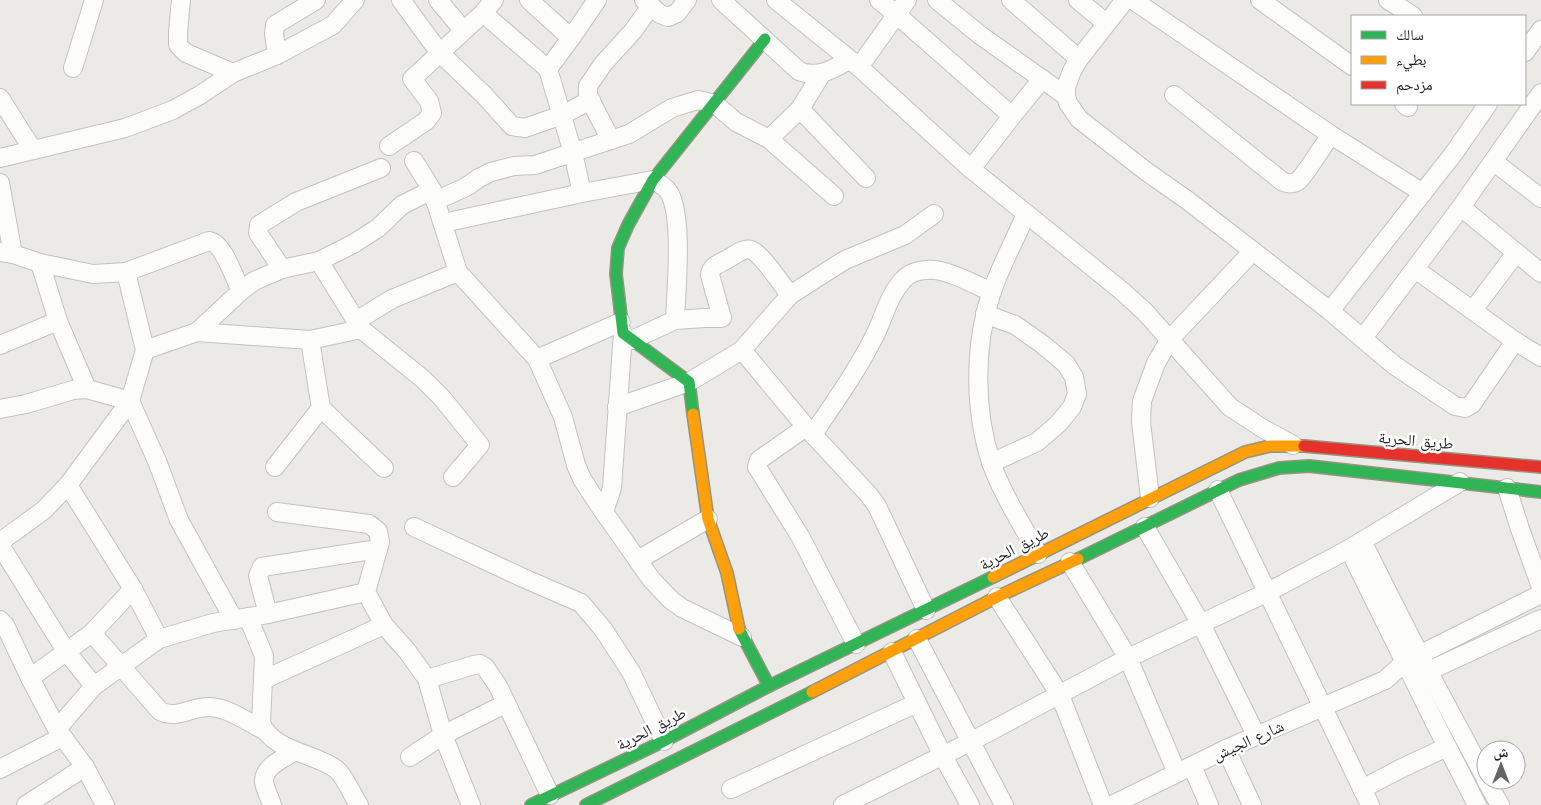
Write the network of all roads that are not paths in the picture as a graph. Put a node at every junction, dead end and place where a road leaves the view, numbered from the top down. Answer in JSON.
{"nodes":[{"id":1,"x":94,"y":0,"type":"edge"},
{"id":2,"x":181,"y":0,"type":"edge"},
{"id":3,"x":316,"y":0,"type":"edge"},
{"id":4,"x":322,"y":0,"type":"edge"},
{"id":5,"x":355,"y":0,"type":"edge"},
{"id":6,"x":402,"y":0,"type":"edge"},
{"id":7,"x":529,"y":0,"type":"edge"},
{"id":8,"x":687,"y":0,"type":"edge"},
{"id":9,"x":721,"y":0,"type":"edge"},
{"id":10,"x":776,"y":0,"type":"edge"},
{"id":11,"x":879,"y":0,"type":"edge"},
{"id":12,"x":908,"y":0,"type":"edge"},
{"id":13,"x":937,"y":0,"type":"edge"},
{"id":14,"x":1011,"y":0,"type":"edge"},
{"id":15,"x":1078,"y":0,"type":"edge"},
{"id":16,"x":1125,"y":0,"type":"edge"},
{"id":17,"x":1133,"y":0,"type":"edge"},
{"id":18,"x":1260,"y":0,"type":"edge"},
{"id":19,"x":1388,"y":0,"type":"edge"},
{"id":20,"x":444,"y":3,"type":"edge"},
{"id":21,"x":589,"y":3,"type":"edge"},
{"id":22,"x":648,"y":3,"type":"edge"},
{"id":23,"x":489,"y":6,"type":"edge"},
{"id":24,"x":896,"y":14,"type":"junction"},
{"id":25,"x":1411,"y":15,"type":"edge"},
{"id":26,"x":1106,"y":23,"type":"junction"},
{"id":27,"x":333,"y":25,"type":"junction"},
{"id":28,"x":463,"y":30,"type":"junction"},
{"id":29,"x":1541,"y":30,"type":"edge"},
{"id":30,"x":571,"y":38,"type":"junction"},
{"id":31,"x":765,"y":40,"type":"junction"},
{"id":32,"x":1526,"y":51,"type":"edge"},
{"id":33,"x":439,"y":52,"type":"junction"},
{"id":34,"x":277,"y":55,"type":"junction"},
{"id":35,"x":1079,"y":59,"type":"junction"},
{"id":36,"x":854,"y":63,"type":"junction"},
{"id":37,"x":1351,"y":65,"type":"edge"},
{"id":38,"x":74,"y":68,"type":"dead end"},
{"id":39,"x":548,"y":69,"type":"junction"},
{"id":40,"x":233,"y":73,"type":"junction"},
{"id":41,"x":822,"y":73,"type":"junction"},
{"id":42,"x":1042,"y":79,"type":"junction"},
{"id":43,"x":1174,"y":95,"type":"dead end"},
{"id":44,"x":1066,"y":96,"type":"junction"},
{"id":45,"x":1536,"y":97,"type":"edge"},
{"id":46,"x":0,"y":98,"type":"edge"},
{"id":47,"x":591,"y":100,"type":"junction"},
{"id":48,"x":715,"y":104,"type":"junction"},
{"id":49,"x":1487,"y":105,"type":"edge"},
{"id":50,"x":800,"y":109,"type":"junction"},
{"id":51,"x":562,"y":115,"type":"junction"},
{"id":52,"x":1012,"y":116,"type":"junction"},
{"id":53,"x":1331,"y":135,"type":"junction"},
{"id":54,"x":769,"y":139,"type":"junction"},
{"id":55,"x":612,"y":140,"type":"junction"},
{"id":56,"x":389,"y":146,"type":"dead end"},
{"id":57,"x":33,"y":150,"type":"junction"},
{"id":58,"x":573,"y":153,"type":"junction"},
{"id":59,"x":0,"y":158,"type":"edge"},
{"id":60,"x":414,"y":161,"type":"dead end"},
{"id":61,"x":1494,"y":162,"type":"junction"},
{"id":62,"x":382,"y":168,"type":"dead end"},
{"id":63,"x":971,"y":169,"type":"junction"},
{"id":64,"x":866,"y":178,"type":"dead end"},
{"id":65,"x":653,"y":180,"type":"junction"},
{"id":66,"x":0,"y":184,"type":"edge"},
{"id":67,"x":582,"y":193,"type":"junction"},
{"id":68,"x":1423,"y":193,"type":"junction"},
{"id":69,"x":433,"y":196,"type":"junction"},
{"id":70,"x":834,"y":196,"type":"dead end"},
{"id":71,"x":1541,"y":198,"type":"edge"},
{"id":72,"x":1461,"y":208,"type":"junction"},
{"id":73,"x":934,"y":214,"type":"dead end"},
{"id":74,"x":1026,"y":214,"type":"junction"},
{"id":75,"x":443,"y":223,"type":"junction"},
{"id":76,"x":1253,"y":251,"type":"junction"},
{"id":77,"x":6,"y":253,"type":"edge"},
{"id":78,"x":1516,"y":253,"type":"junction"},
{"id":79,"x":319,"y":261,"type":"junction"},
{"id":80,"x":40,"y":263,"type":"junction"},
{"id":81,"x":282,"y":269,"type":"junction"},
{"id":82,"x":1415,"y":269,"type":"junction"},
{"id":83,"x":126,"y":272,"type":"junction"},
{"id":84,"x":458,"y":272,"type":"junction"},
{"id":85,"x":1541,"y":273,"type":"edge"},
{"id":86,"x":240,"y":291,"type":"junction"},
{"id":87,"x":992,"y":292,"type":"junction"},
{"id":88,"x":790,"y":294,"type":"junction"},
{"id":89,"x":1473,"y":310,"type":"junction"},
{"id":90,"x":1330,"y":311,"type":"junction"},
{"id":91,"x":985,"y":314,"type":"junction"},
{"id":92,"x":675,"y":320,"type":"junction"},
{"id":93,"x":58,"y":321,"type":"junction"},
{"id":94,"x":358,"y":325,"type":"junction"},
{"id":95,"x":197,"y":332,"type":"junction"},
{"id":96,"x":625,"y":332,"type":"junction"},
{"id":97,"x":1363,"y":338,"type":"junction"},
{"id":98,"x":1170,"y":339,"type":"junction"},
{"id":99,"x":310,"y":340,"type":"junction"},
{"id":100,"x":1514,"y":341,"type":"junction"},
{"id":101,"x":0,"y":344,"type":"edge"},
{"id":102,"x":145,"y":350,"type":"junction"},
{"id":103,"x":742,"y":350,"type":"junction"},
{"id":104,"x":1541,"y":357,"type":"edge"},
{"id":105,"x":537,"y":359,"type":"junction"},
{"id":106,"x":689,"y":382,"type":"junction"},
{"id":107,"x":87,"y":389,"type":"junction"},
{"id":108,"x":130,"y":402,"type":"junction"},
{"id":109,"x":617,"y":407,"type":"junction"},
{"id":110,"x":322,"y":408,"type":"junction"},
{"id":111,"x":0,"y":409,"type":"edge"},
{"id":112,"x":809,"y":431,"type":"junction"},
{"id":113,"x":1293,"y":445,"type":"junction"},
{"id":114,"x":991,"y":463,"type":"junction"},
{"id":115,"x":275,"y":467,"type":"dead end"},
{"id":116,"x":1541,"y":467,"type":"edge"},
{"id":117,"x":384,"y":468,"type":"dead end"},
{"id":118,"x":454,"y":477,"type":"dead end"},
{"id":119,"x":1460,"y":482,"type":"junction"},
{"id":120,"x":68,"y":486,"type":"junction"},
{"id":121,"x":1507,"y":488,"type":"junction"},
{"id":122,"x":1218,"y":490,"type":"junction"},
{"id":123,"x":1541,"y":492,"type":"edge"},
{"id":124,"x":1150,"y":498,"type":"junction"},
{"id":125,"x":277,"y":512,"type":"dead end"},
{"id":126,"x":604,"y":512,"type":"junction"},
{"id":127,"x":708,"y":519,"type":"junction"},
{"id":128,"x":414,"y":527,"type":"dead end"},
{"id":129,"x":1145,"y":527,"type":"junction"},
{"id":130,"x":0,"y":543,"type":"edge"},
{"id":131,"x":1355,"y":545,"type":"junction"},
{"id":132,"x":378,"y":549,"type":"junction"},
{"id":133,"x":1038,"y":554,"type":"junction"},
{"id":134,"x":638,"y":560,"type":"junction"},
{"id":135,"x":1070,"y":562,"type":"junction"},
{"id":136,"x":132,"y":588,"type":"junction"},
{"id":137,"x":1541,"y":588,"type":"edge"},
{"id":138,"x":366,"y":592,"type":"junction"},
{"id":139,"x":1268,"y":592,"type":"junction"},
{"id":140,"x":1541,"y":594,"type":"edge"},
{"id":141,"x":997,"y":597,"type":"junction"},
{"id":142,"x":926,"y":610,"type":"junction"},
{"id":143,"x":268,"y":614,"type":"junction"},
{"id":144,"x":241,"y":619,"type":"junction"},
{"id":145,"x":1541,"y":619,"type":"edge"},
{"id":146,"x":0,"y":620,"type":"edge"},
{"id":147,"x":1201,"y":624,"type":"junction"},
{"id":148,"x":384,"y":625,"type":"junction"},
{"id":149,"x":92,"y":633,"type":"junction"},
{"id":150,"x":742,"y":637,"type":"junction"},
{"id":151,"x":159,"y":639,"type":"junction"},
{"id":152,"x":917,"y":639,"type":"junction"},
{"id":153,"x":856,"y":644,"type":"junction"},
{"id":154,"x":66,"y":651,"type":"junction"},
{"id":155,"x":892,"y":652,"type":"junction"},
{"id":156,"x":1128,"y":658,"type":"junction"},
{"id":157,"x":1412,"y":658,"type":"junction"},
{"id":158,"x":120,"y":666,"type":"junction"},
{"id":159,"x":1421,"y":675,"type":"junction"},
{"id":160,"x":30,"y":678,"type":"junction"},
{"id":161,"x":427,"y":679,"type":"junction"},
{"id":162,"x":263,"y":680,"type":"junction"},
{"id":163,"x":1385,"y":680,"type":"junction"},
{"id":164,"x":94,"y":686,"type":"junction"},
{"id":165,"x":769,"y":686,"type":"junction"},
{"id":166,"x":1060,"y":695,"type":"junction"},
{"id":167,"x":917,"y":703,"type":"junction"},
{"id":168,"x":505,"y":704,"type":"junction"},
{"id":169,"x":1322,"y":707,"type":"junction"},
{"id":170,"x":264,"y":730,"type":"junction"},
{"id":171,"x":59,"y":733,"type":"junction"},
{"id":172,"x":443,"y":735,"type":"junction"},
{"id":173,"x":1256,"y":735,"type":"junction"},
{"id":174,"x":664,"y":741,"type":"junction"},
{"id":175,"x":970,"y":742,"type":"junction"},
{"id":176,"x":1447,"y":747,"type":"junction"},
{"id":177,"x":1226,"y":749,"type":"junction"},
{"id":178,"x":295,"y":751,"type":"junction"},
{"id":179,"x":943,"y":756,"type":"junction"},
{"id":180,"x":410,"y":757,"type":"dead end"},
{"id":181,"x":1476,"y":764,"type":"edge"},
{"id":182,"x":85,"y":767,"type":"junction"},
{"id":183,"x":0,"y":769,"type":"edge"},
{"id":184,"x":1185,"y":769,"type":"junction"},
{"id":185,"x":731,"y":789,"type":"dead end"},
{"id":186,"x":1362,"y":789,"type":"junction"},
{"id":187,"x":1492,"y":790,"type":"edge"},
{"id":188,"x":550,"y":795,"type":"junction"},
{"id":189,"x":1133,"y":800,"type":"edge"},
{"id":190,"x":26,"y":805,"type":"edge"},
{"id":191,"x":105,"y":805,"type":"edge"},
{"id":192,"x":272,"y":805,"type":"edge"},
{"id":193,"x":359,"y":805,"type":"edge"},
{"id":194,"x":471,"y":805,"type":"edge"},
{"id":195,"x":531,"y":805,"type":"edge"},
{"id":196,"x":586,"y":805,"type":"edge"},
{"id":197,"x":842,"y":805,"type":"edge"},
{"id":198,"x":970,"y":805,"type":"edge"},
{"id":199,"x":1004,"y":805,"type":"edge"},
{"id":200,"x":1103,"y":805,"type":"edge"},
{"id":201,"x":1112,"y":805,"type":"edge"},
{"id":202,"x":1209,"y":805,"type":"edge"},
{"id":203,"x":1252,"y":805,"type":"edge"},
{"id":204,"x":1370,"y":805,"type":"edge"},
{"id":205,"x":1477,"y":805,"type":"edge"},
{"id":206,"x":1500,"y":805,"type":"edge"}],
"edges":[{"from":1,"to":38,"type":"street"},
{"from":2,"to":40,"type":"street"},
{"from":3,"to":34,"type":"street"},
{"from":4,"to":27,"type":"street"},
{"from":5,"to":27,"type":"street"},
{"from":6,"to":33,"type":"street"},
{"from":7,"to":30,"type":"street"},
{"from":8,"to":22,"type":"street"},
{"from":9,"to":31,"type":"street"},
{"from":10,"to":36,"type":"street"},
{"from":11,"to":24,"type":"street"},
{"from":12,"to":24,"type":"street"},
{"from":13,"to":42,"type":"street"},
{"from":14,"to":35,"type":"street"},
{"from":15,"to":26,"type":"street"},
{"from":16,"to":26,"type":"street"},
{"from":17,"to":53,"type":"street"},
{"from":18,"to":37,"type":"street"},
{"from":19,"to":25,"type":"street"},
{"from":20,"to":28,"type":"street"},
{"from":21,"to":30,"type":"street"},
{"from":22,"to":47,"type":"street"},
{"from":23,"to":28,"type":"street"},
{"from":23,"to":39,"type":"street"},
{"from":24,"to":36,"type":"street"},
{"from":24,"to":52,"type":"street"},
{"from":26,"to":35,"type":"street"},
{"from":27,"to":34,"type":"street"},
{"from":28,"to":33,"type":"street"},
{"from":29,"to":32,"type":"street"},
{"from":30,"to":39,"type":"street"},
{"from":31,"to":41,"type":"street"},
{"from":31,"to":48,"type":"main road"},
{"from":33,"to":51,"type":"street"},
{"from":33,"to":56,"type":"street"},
{"from":34,"to":40,"type":"street"},
{"from":35,"to":44,"type":"street"},
{"from":36,"to":41,"type":"street"},
{"from":36,"to":63,"type":"street"},
{"from":39,"to":51,"type":"street"},
{"from":40,"to":57,"type":"street"},
{"from":41,"to":50,"type":"street"},
{"from":42,"to":44,"type":"street"},
{"from":42,"to":52,"type":"street"},
{"from":43,"to":53,"type":"street"},
{"from":44,"to":76,"type":"street"},
{"from":45,"to":61,"type":"street"},
{"from":46,"to":57,"type":"street"},
{"from":47,"to":51,"type":"street"},
{"from":47,"to":55,"type":"street"},
{"from":48,"to":54,"type":"street"},
{"from":48,"to":55,"type":"street"},
{"from":48,"to":65,"type":"main road"},
{"from":49,"to":68,"type":"street"},
{"from":50,"to":54,"type":"street"},
{"from":50,"to":64,"type":"street"},
{"from":51,"to":58,"type":"street"},
{"from":52,"to":63,"type":"street"},
{"from":53,"to":68,"type":"street"},
{"from":54,"to":70,"type":"street"},
{"from":55,"to":58,"type":"street"},
{"from":57,"to":59,"type":"street"},
{"from":58,"to":67,"type":"street"},
{"from":58,"to":69,"type":"street"},
{"from":60,"to":69,"type":"street"},
{"from":61,"to":71,"type":"street"},
{"from":61,"to":72,"type":"street"},
{"from":62,"to":81,"type":"street"},
{"from":63,"to":74,"type":"street"},
{"from":65,"to":67,"type":"street"},
{"from":65,"to":92,"type":"street"},
{"from":65,"to":96,"type":"main road"},
{"from":66,"to":77,"type":"street"},
{"from":67,"to":75,"type":"street"},
{"from":68,"to":90,"type":"street"},
{"from":69,"to":75,"type":"street"},
{"from":69,"to":79,"type":"street"},
{"from":72,"to":78,"type":"street"},
{"from":72,"to":82,"type":"street"},
{"from":73,"to":88,"type":"street"},
{"from":74,"to":87,"type":"street"},
{"from":74,"to":98,"type":"street"},
{"from":75,"to":84,"type":"street"},
{"from":76,"to":90,"type":"street"},
{"from":76,"to":98,"type":"street"},
{"from":77,"to":80,"type":"street"},
{"from":78,"to":85,"type":"street"},
{"from":78,"to":89,"type":"street"},
{"from":79,"to":81,"type":"street"},
{"from":79,"to":94,"type":"street"},
{"from":80,"to":83,"type":"street"},
{"from":80,"to":93,"type":"street"},
{"from":81,"to":86,"type":"street"},
{"from":82,"to":89,"type":"street"},
{"from":82,"to":97,"type":"street"},
{"from":83,"to":86,"type":"street"},
{"from":83,"to":102,"type":"street"},
{"from":84,"to":94,"type":"street"},
{"from":84,"to":105,"type":"street"},
{"from":86,"to":95,"type":"street"},
{"from":87,"to":91,"type":"street"},
{"from":87,"to":112,"type":"street"},
{"from":88,"to":92,"type":"street"},
{"from":88,"to":103,"type":"street"},
{"from":89,"to":100,"type":"street"},
{"from":90,"to":97,"type":"street"},
{"from":91,"to":114,"type":"street"},
{"from":91,"to":114,"type":"street"},
{"from":92,"to":96,"type":"street"},
{"from":93,"to":101,"type":"street"},
{"from":93,"to":107,"type":"street"},
{"from":94,"to":99,"type":"street"},
{"from":94,"to":118,"type":"street"},
{"from":95,"to":99,"type":"street"},
{"from":95,"to":102,"type":"street"},
{"from":96,"to":105,"type":"street"},
{"from":96,"to":106,"type":"main road"},
{"from":96,"to":109,"type":"street"},
{"from":97,"to":100,"type":"street"},
{"from":98,"to":113,"type":"street"},
{"from":98,"to":124,"type":"street"},
{"from":99,"to":110,"type":"street"},
{"from":100,"to":104,"type":"street"},
{"from":102,"to":108,"type":"street"},
{"from":103,"to":106,"type":"street"},
{"from":103,"to":112,"type":"street"},
{"from":105,"to":126,"type":"street"},
{"from":106,"to":109,"type":"street"},
{"from":106,"to":127,"type":"main road"},
{"from":107,"to":108,"type":"street"},
{"from":107,"to":111,"type":"street"},
{"from":108,"to":120,"type":"street"},
{"from":108,"to":144,"type":"street"},
{"from":109,"to":126,"type":"street"},
{"from":110,"to":115,"type":"street"},
{"from":110,"to":117,"type":"street"},
{"from":112,"to":142,"type":"street"},
{"from":112,"to":153,"type":"street"},
{"from":113,"to":116,"type":"main road","name":"طريق الحرية"},
{"from":113,"to":124,"type":"main road","name":"طريق الحرية"},
{"from":114,"to":133,"type":"street"},
{"from":119,"to":121,"type":"main road"},
{"from":119,"to":122,"type":"main road"},
{"from":119,"to":131,"type":"street"},
{"from":120,"to":130,"type":"street"},
{"from":120,"to":136,"type":"street"},
{"from":121,"to":123,"type":"main road"},
{"from":121,"to":137,"type":"street"},
{"from":122,"to":129,"type":"main road"},
{"from":122,"to":139,"type":"street"},
{"from":124,"to":133,"type":"main road","name":"طريق الحرية"},
{"from":125,"to":132,"type":"street"},
{"from":126,"to":134,"type":"street"},
{"from":127,"to":134,"type":"street"},
{"from":127,"to":150,"type":"main road"},
{"from":128,"to":174,"type":"street"},
{"from":129,"to":135,"type":"main road"},
{"from":129,"to":147,"type":"street"},
{"from":130,"to":154,"type":"street"},
{"from":131,"to":139,"type":"street"},
{"from":131,"to":157,"type":"street"},
{"from":132,"to":138,"type":"street"},
{"from":132,"to":143,"type":"street"},
{"from":133,"to":142,"type":"main road","name":"طريق الحرية"},
{"from":134,"to":150,"type":"street"},
{"from":135,"to":141,"type":"main road"},
{"from":135,"to":156,"type":"street"},
{"from":136,"to":149,"type":"street"},
{"from":136,"to":151,"type":"street"},
{"from":138,"to":143,"type":"street"},
{"from":138,"to":148,"type":"street"},
{"from":139,"to":147,"type":"street"},
{"from":139,"to":169,"type":"street"},
{"from":140,"to":157,"type":"street","name":"شارع الجيش"},
{"from":141,"to":152,"type":"main road"},
{"from":141,"to":166,"type":"street"},
{"from":142,"to":153,"type":"main road","name":"طريق الحرية"},
{"from":143,"to":144,"type":"street"},
{"from":144,"to":151,"type":"street"},
{"from":144,"to":162,"type":"street"},
{"from":145,"to":159,"type":"street","name":"شارع الجيش"},
{"from":146,"to":160,"type":"street"},
{"from":147,"to":156,"type":"street"},
{"from":147,"to":173,"type":"street"},
{"from":148,"to":161,"type":"street"},
{"from":148,"to":162,"type":"street"},
{"from":149,"to":154,"type":"street"},
{"from":149,"to":158,"type":"street"},
{"from":150,"to":165,"type":"main road"},
{"from":151,"to":158,"type":"street"},
{"from":152,"to":155,"type":"main road"},
{"from":152,"to":175,"type":"street"},
{"from":153,"to":165,"type":"main road","name":"طريق الحرية"},
{"from":154,"to":160,"type":"street"},
{"from":154,"to":164,"type":"street"},
{"from":155,"to":167,"type":"street"},
{"from":155,"to":196,"type":"main road"},
{"from":156,"to":166,"type":"street"},
{"from":156,"to":184,"type":"street"},
{"from":157,"to":159,"type":"street"},
{"from":157,"to":163,"type":"street","name":"شارع الجيش"},
{"from":158,"to":164,"type":"street"},
{"from":158,"to":170,"type":"street"},
{"from":159,"to":163,"type":"street","name":"شارع الجيش"},
{"from":159,"to":176,"type":"street"},
{"from":159,"to":181,"type":"street"},
{"from":160,"to":171,"type":"street"},
{"from":161,"to":168,"type":"street"},
{"from":161,"to":172,"type":"street"},
{"from":162,"to":170,"type":"street"},
{"from":163,"to":169,"type":"street","name":"شارع الجيش"},
{"from":164,"to":171,"type":"street"},
{"from":165,"to":174,"type":"main road","name":"طريق الحرية"},
{"from":166,"to":175,"type":"street"},
{"from":166,"to":200,"type":"street"},
{"from":167,"to":179,"type":"street"},
{"from":167,"to":185,"type":"street"},
{"from":168,"to":172,"type":"street"},
{"from":168,"to":188,"type":"street"},
{"from":169,"to":173,"type":"street","name":"شارع الجيش"},
{"from":169,"to":186,"type":"street"},
{"from":170,"to":178,"type":"street"},
{"from":171,"to":182,"type":"street"},
{"from":171,"to":183,"type":"street"},
{"from":172,"to":180,"type":"street"},
{"from":172,"to":194,"type":"street"},
{"from":173,"to":177,"type":"street","name":"شارع الجيش"},
{"from":174,"to":188,"type":"main road","name":"طريق الحرية"},
{"from":175,"to":179,"type":"street"},
{"from":175,"to":199,"type":"street"},
{"from":176,"to":186,"type":"street"},
{"from":176,"to":205,"type":"street"},
{"from":177,"to":184,"type":"street","name":"شارع الجيش"},
{"from":177,"to":203,"type":"street"},
{"from":178,"to":192,"type":"street"},
{"from":178,"to":193,"type":"street"},
{"from":179,"to":197,"type":"street"},
{"from":179,"to":198,"type":"street"},
{"from":182,"to":190,"type":"street"},
{"from":182,"to":191,"type":"street"},
{"from":184,"to":189,"type":"street","name":"شارع الجيش"},
{"from":184,"to":202,"type":"street"},
{"from":186,"to":204,"type":"street"},
{"from":187,"to":206,"type":"street"},
{"from":188,"to":195,"type":"main road","name":"طريق الحرية"},
{"from":189,"to":201,"type":"street","name":"شارع الجيش"}]}
